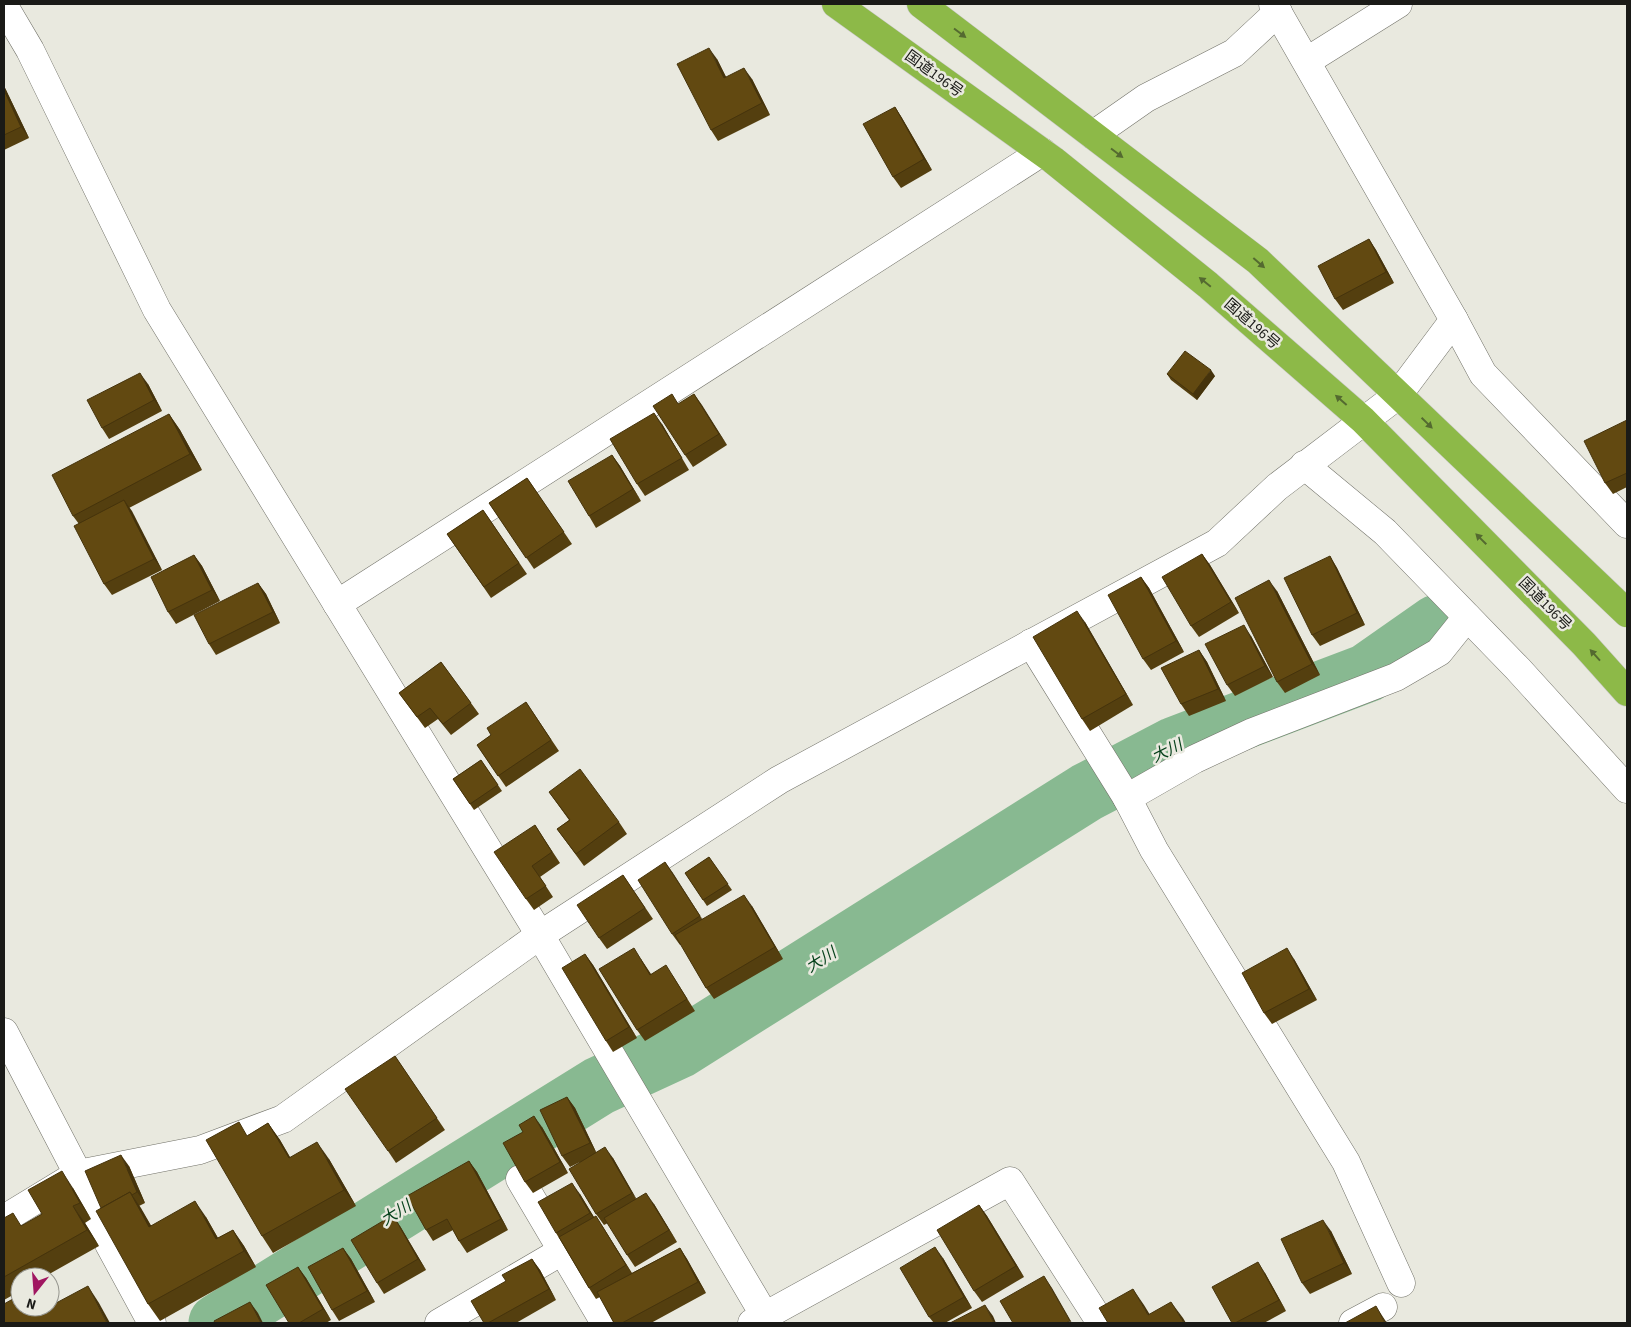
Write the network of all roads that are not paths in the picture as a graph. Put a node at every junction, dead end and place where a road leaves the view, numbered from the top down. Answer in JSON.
{"nodes":[{"id":1,"x":836,"y":4,"type":"edge"},
{"id":2,"x":921,"y":4,"type":"edge"},
{"id":3,"x":1398,"y":4,"type":"edge"},
{"id":4,"x":4,"y":6,"type":"edge"},
{"id":5,"x":1275,"y":8,"type":"edge"},
{"id":6,"x":1307,"y":61,"type":"junction"},
{"id":7,"x":1094,"y":135,"type":"junction"},
{"id":8,"x":1042,"y":152,"type":"junction"},
{"id":9,"x":1454,"y":320,"type":"junction"},
{"id":10,"x":1398,"y":395,"type":"junction"},
{"id":11,"x":1363,"y":420,"type":"junction"},
{"id":12,"x":1304,"y":465,"type":"junction"},
{"id":13,"x":1627,"y":524,"type":"edge"},
{"id":14,"x":337,"y":604,"type":"junction"},
{"id":15,"x":1627,"y":613,"type":"edge"},
{"id":16,"x":1467,"y":617,"type":"junction"},
{"id":17,"x":1032,"y":644,"type":"junction"},
{"id":18,"x":1627,"y":692,"type":"edge"},
{"id":19,"x":1627,"y":789,"type":"edge"},
{"id":20,"x":1127,"y":798,"type":"junction"},
{"id":21,"x":540,"y":935,"type":"junction"},
{"id":22,"x":4,"y":1032,"type":"edge"},
{"id":23,"x":78,"y":1174,"type":"junction"},
{"id":24,"x":520,"y":1179,"type":"edge"},
{"id":25,"x":4,"y":1219,"type":"edge"},
{"id":26,"x":562,"y":1251,"type":"junction"},
{"id":27,"x":1401,"y":1283,"type":"dead end"},
{"id":28,"x":1383,"y":1307,"type":"dead end"},
{"id":29,"x":762,"y":1321,"type":"edge"},
{"id":30,"x":152,"y":1323,"type":"edge"},
{"id":31,"x":439,"y":1323,"type":"edge"},
{"id":32,"x":605,"y":1323,"type":"edge"},
{"id":33,"x":1101,"y":1323,"type":"edge"},
{"id":34,"x":1353,"y":1323,"type":"edge"}],
"edges":[{"from":1,"to":8,"type":"highway","name":"国道196号"},
{"from":2,"to":7,"type":"highway","one_way":true},
{"from":3,"to":6,"type":"street"},
{"from":4,"to":14,"type":"street"},
{"from":5,"to":6,"type":"street"},
{"from":5,"to":7,"type":"street"},
{"from":6,"to":9,"type":"street"},
{"from":7,"to":10,"type":"highway","one_way":true},
{"from":11,"to":8,"type":"highway","name":"国道196号","one_way":true},
{"from":8,"to":14,"type":"street"},
{"from":9,"to":10,"type":"street"},
{"from":9,"to":13,"type":"street"},
{"from":10,"to":11,"type":"street"},
{"from":10,"to":15,"type":"highway","one_way":true},
{"from":11,"to":12,"type":"street"},
{"from":18,"to":11,"type":"highway","name":"国道196号","one_way":true},
{"from":12,"to":16,"type":"street"},
{"from":12,"to":17,"type":"street"},
{"from":14,"to":21,"type":"street"},
{"from":16,"to":19,"type":"street"},
{"from":16,"to":20,"type":"street"},
{"from":17,"to":20,"type":"street"},
{"from":17,"to":21,"type":"street"},
{"from":20,"to":27,"type":"street"},
{"from":21,"to":23,"type":"street"},
{"from":21,"to":29,"type":"street"},
{"from":22,"to":23,"type":"street"},
{"from":23,"to":25,"type":"street"},
{"from":23,"to":30,"type":"street"},
{"from":24,"to":26,"type":"street"},
{"from":26,"to":31,"type":"street"},
{"from":26,"to":32,"type":"street"},
{"from":28,"to":34,"type":"street"},
{"from":29,"to":33,"type":"street"}]}
